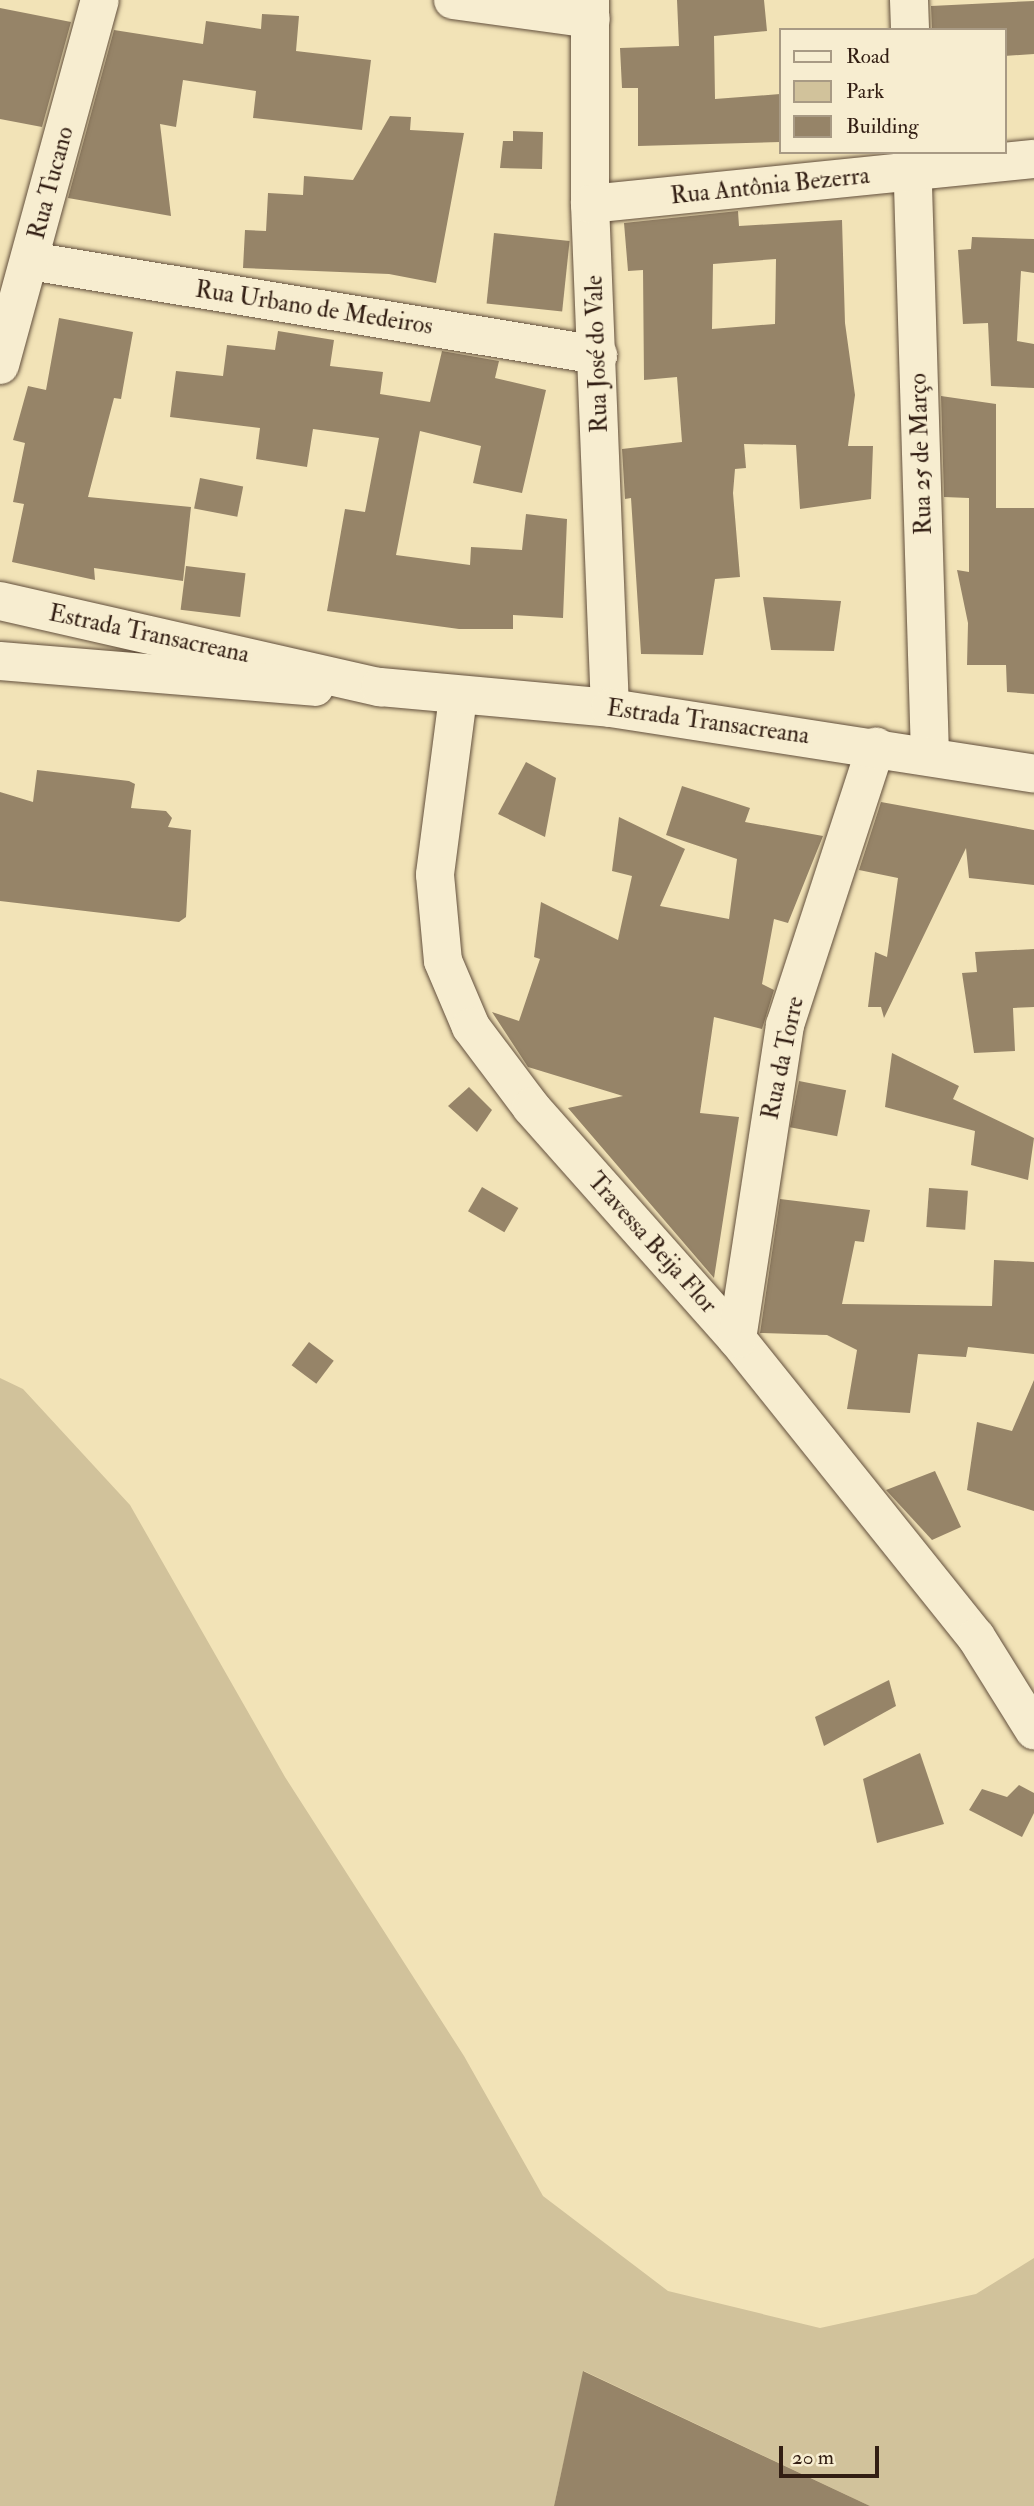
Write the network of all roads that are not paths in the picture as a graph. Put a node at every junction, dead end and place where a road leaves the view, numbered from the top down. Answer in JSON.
{"nodes":[{"id":1,"x":100,"y":0,"type":"edge"},
{"id":2,"x":453,"y":0,"type":"edge"},
{"id":3,"x":909,"y":0,"type":"edge"},
{"id":4,"x":591,"y":9,"type":"edge"},
{"id":5,"x":910,"y":28,"type":"edge"},
{"id":6,"x":1034,"y":159,"type":"edge"},
{"id":7,"x":912,"y":162,"type":"edge"},
{"id":8,"x":590,"y":204,"type":"junction"},
{"id":9,"x":30,"y":261,"type":"junction"},
{"id":10,"x":598,"y":355,"type":"junction"},
{"id":11,"x":0,"y":365,"type":"edge"},
{"id":12,"x":0,"y":601,"type":"edge"},
{"id":13,"x":0,"y":661,"type":"edge"},
{"id":14,"x":380,"y":687,"type":"junction"},
{"id":15,"x":458,"y":697,"type":"junction"},
{"id":16,"x":610,"y":708,"type":"junction"},
{"id":17,"x":876,"y":746,"type":"junction"},
{"id":18,"x":930,"y":756,"type":"junction"},
{"id":19,"x":1034,"y":774,"type":"edge"},
{"id":20,"x":737,"y":1339,"type":"junction"},
{"id":21,"x":1034,"y":1730,"type":"edge"}],
"edges":[{"from":1,"to":9,"type":"street","name":"Rua Tucano"},
{"from":2,"to":4,"type":"street"},
{"from":3,"to":5,"type":"street"},
{"from":4,"to":8,"type":"street","name":"Rua José do Vale"},
{"from":6,"to":7,"type":"street","name":"Rua Antônia Bezerra"},
{"from":7,"to":8,"type":"street","name":"Rua Antônia Bezerra"},
{"from":7,"to":18,"type":"street","name":"Rua 25 de Março"},
{"from":8,"to":10,"type":"street","name":"Rua José do Vale"},
{"from":9,"to":10,"type":"street","name":"Rua Urbano de Medeiros"},
{"from":9,"to":11,"type":"street","name":"Rua Tucano"},
{"from":10,"to":16,"type":"street","name":"Rua José do Vale"},
{"from":12,"to":14,"type":"street","name":"Estrada Transacreana"},
{"from":13,"to":14,"type":"street","name":"Estrada Transacreana"},
{"from":14,"to":15,"type":"street","name":"Estrada Transacreana"},
{"from":15,"to":16,"type":"street","name":"Estrada Transacreana"},
{"from":15,"to":20,"type":"street","name":"Travessa Beija Flor"},
{"from":16,"to":17,"type":"street","name":"Estrada Transacreana"},
{"from":17,"to":18,"type":"street","name":"Estrada Transacreana"},
{"from":17,"to":20,"type":"street","name":"Rua da Torre"},
{"from":18,"to":19,"type":"street","name":"Estrada Transacreana"},
{"from":20,"to":21,"type":"street","name":"Travessa Beija Flor"}]}
